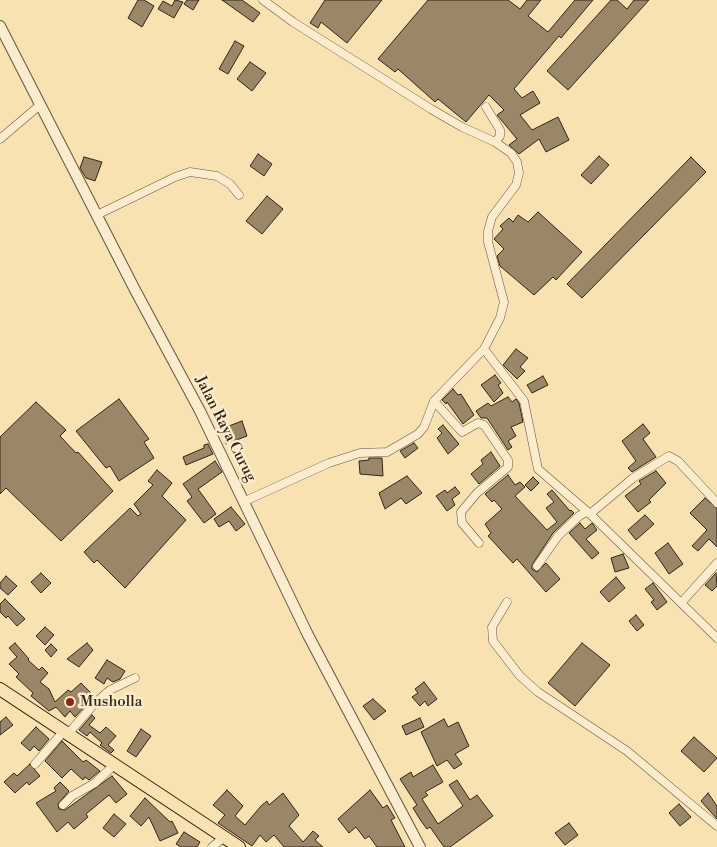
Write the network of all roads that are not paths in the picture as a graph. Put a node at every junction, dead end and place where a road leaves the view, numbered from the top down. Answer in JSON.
{"nodes":[{"id":1,"x":262,"y":0,"type":"edge"},
{"id":2,"x":0,"y":26,"type":"edge"},
{"id":3,"x":40,"y":105,"type":"junction"},
{"id":4,"x":486,"y":107,"type":"dead end"},
{"id":5,"x":0,"y":140,"type":"edge"},
{"id":6,"x":495,"y":142,"type":"junction"},
{"id":7,"x":239,"y":195,"type":"dead end"},
{"id":8,"x":97,"y":216,"type":"junction"},
{"id":9,"x":484,"y":349,"type":"junction"},
{"id":10,"x":434,"y":401,"type":"junction"},
{"id":11,"x":245,"y":501,"type":"junction"},
{"id":12,"x":717,"y":503,"type":"edge"},
{"id":13,"x":588,"y":513,"type":"junction"},
{"id":14,"x":479,"y":543,"type":"dead end"},
{"id":15,"x":717,"y":563,"type":"edge"},
{"id":16,"x":537,"y":566,"type":"dead end"},
{"id":17,"x":507,"y":602,"type":"dead end"},
{"id":18,"x":682,"y":602,"type":"junction"},
{"id":19,"x":717,"y":638,"type":"edge"},
{"id":20,"x":135,"y":678,"type":"dead end"},
{"id":21,"x":0,"y":689,"type":"edge"},
{"id":22,"x":65,"y":734,"type":"junction"},
{"id":23,"x":35,"y":764,"type":"dead end"},
{"id":24,"x":115,"y":764,"type":"junction"},
{"id":25,"x":63,"y":805,"type":"dead end"},
{"id":26,"x":717,"y":826,"type":"edge"},
{"id":27,"x":223,"y":838,"type":"junction"},
{"id":28,"x":212,"y":847,"type":"edge"},
{"id":29,"x":239,"y":847,"type":"edge"},
{"id":30,"x":420,"y":847,"type":"edge"}],
"edges":[{"from":1,"to":6,"type":"street"},
{"from":2,"to":3,"type":"street","name":"Jalan Raya Curug"},
{"from":3,"to":5,"type":"street"},
{"from":3,"to":8,"type":"street","name":"Jalan Raya Curug"},
{"from":4,"to":6,"type":"street"},
{"from":6,"to":9,"type":"street"},
{"from":7,"to":8,"type":"street"},
{"from":8,"to":11,"type":"street","name":"Jalan Raya Curug"},
{"from":9,"to":10,"type":"street"},
{"from":9,"to":13,"type":"street"},
{"from":10,"to":11,"type":"street"},
{"from":10,"to":14,"type":"street"},
{"from":11,"to":30,"type":"street","name":"Jalan Raya Curug"},
{"from":12,"to":13,"type":"street"},
{"from":13,"to":16,"type":"street"},
{"from":13,"to":18,"type":"street"},
{"from":15,"to":18,"type":"street"},
{"from":17,"to":26,"type":"street"},
{"from":18,"to":19,"type":"street"},
{"from":20,"to":22,"type":"street"},
{"from":21,"to":22,"type":"main road"},
{"from":22,"to":23,"type":"street"},
{"from":22,"to":24,"type":"main road"},
{"from":24,"to":25,"type":"street"},
{"from":24,"to":27,"type":"main road"},
{"from":27,"to":28,"type":"street"},
{"from":27,"to":29,"type":"main road"}]}
